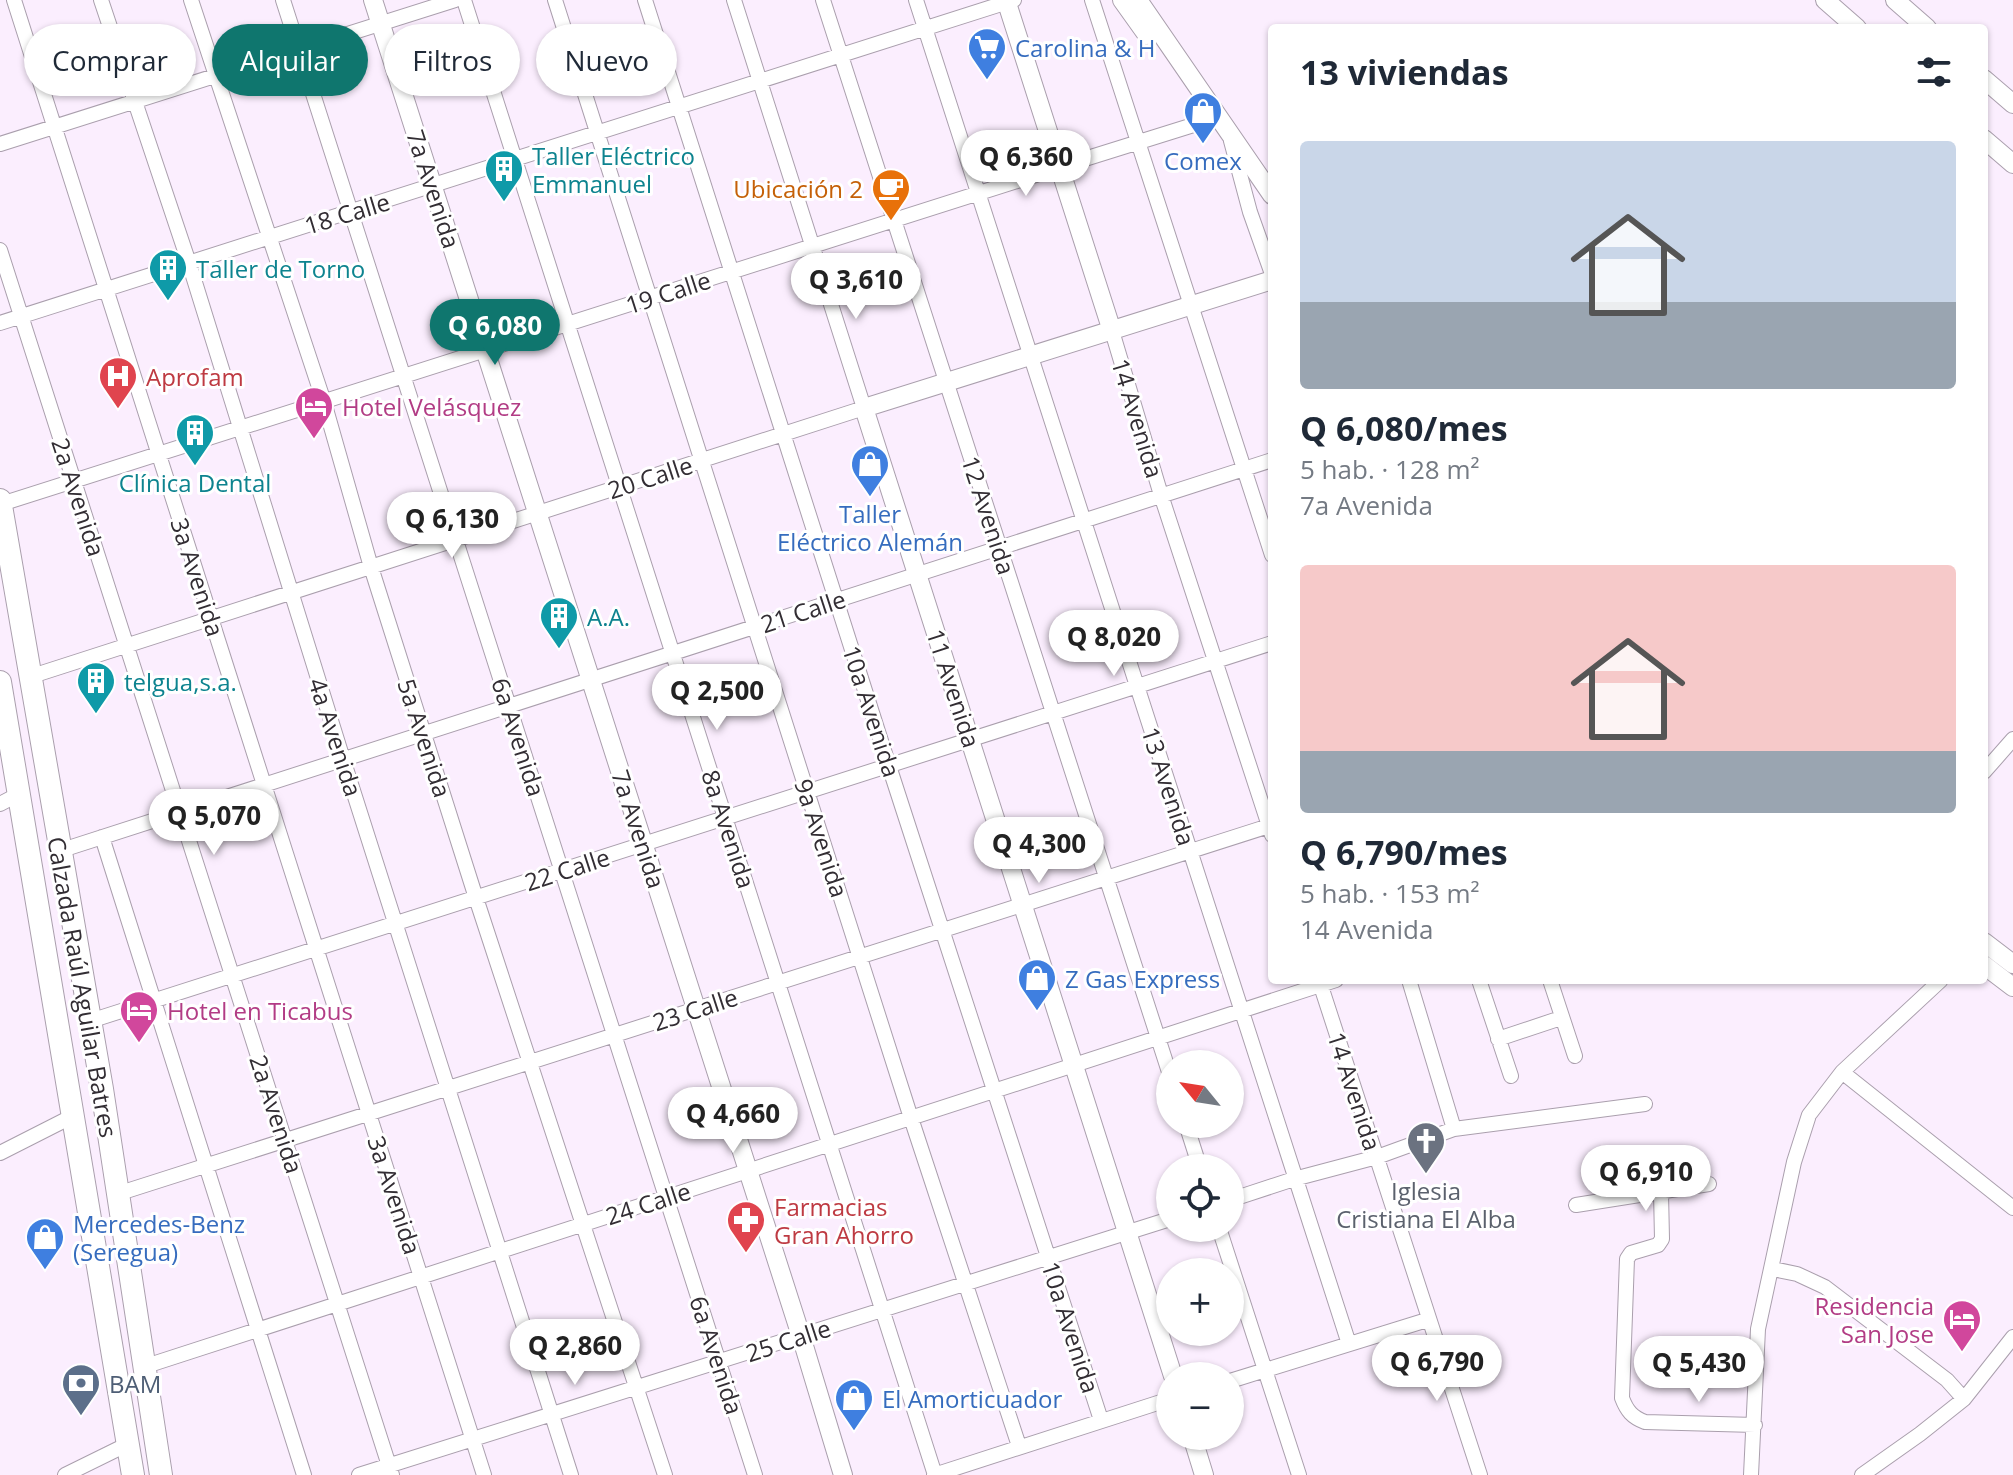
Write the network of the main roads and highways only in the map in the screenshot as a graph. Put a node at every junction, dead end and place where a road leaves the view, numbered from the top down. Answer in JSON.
{"nodes":[{"id":1,"x":373,"y":0,"type":"edge"},
{"id":2,"x":1122,"y":0,"type":"edge"},
{"id":3,"x":1138,"y":0,"type":"edge"},
{"id":4,"x":1150,"y":0,"type":"edge"},
{"id":5,"x":1825,"y":0,"type":"edge"},
{"id":6,"x":1895,"y":0,"type":"edge"},
{"id":7,"x":1009,"y":1,"type":"edge"},
{"id":8,"x":1852,"y":24,"type":"edge"},
{"id":9,"x":1922,"y":24,"type":"edge"},
{"id":10,"x":1988,"y":82,"type":"edge"},
{"id":11,"x":2013,"y":104,"type":"edge"},
{"id":12,"x":1207,"y":115,"type":"junction"},
{"id":13,"x":1988,"y":142,"type":"edge"},
{"id":14,"x":2013,"y":164,"type":"edge"},
{"id":15,"x":1268,"y":189,"type":"edge"},
{"id":16,"x":1268,"y":278,"type":"edge"},
{"id":17,"x":1112,"y":331,"type":"junction"},
{"id":18,"x":864,"y":408,"type":"joint"},
{"id":19,"x":0,"y":502,"type":"edge"},
{"id":20,"x":0,"y":682,"type":"edge"},
{"id":21,"x":10,"y":799,"type":"edge"},
{"id":22,"x":1988,"y":945,"type":"edge"},
{"id":23,"x":2013,"y":964,"type":"edge"},
{"id":24,"x":1988,"y":968,"type":"edge"},
{"id":25,"x":2013,"y":987,"type":"edge"},
{"id":26,"x":1169,"y":1362,"type":"edge"},
{"id":27,"x":1196,"y":1450,"type":"edge"},
{"id":28,"x":133,"y":1475,"type":"edge"},
{"id":29,"x":161,"y":1475,"type":"edge"},
{"id":30,"x":843,"y":1475,"type":"edge"},
{"id":31,"x":1204,"y":1475,"type":"edge"}],
"edges":[{"from":1,"to":30,"type":"main road","name":"7a Avenida"},
{"from":2,"to":12,"type":"main road"},
{"from":3,"to":12,"type":"main road"},
{"from":4,"to":12,"type":"main road"},
{"from":5,"to":8,"type":"main road"},
{"from":6,"to":9,"type":"main road"},
{"from":7,"to":17,"type":"main road","name":"14 Avenida"},
{"from":10,"to":11,"type":"main road"},
{"from":12,"to":15,"type":"main road"},
{"from":13,"to":14,"type":"main road"},
{"from":16,"to":17,"type":"main road","name":"20 Calle"},
{"from":17,"to":18,"type":"main road","name":"20 Calle"},
{"from":18,"to":26,"type":"main road","name":"11 Avenida"},
{"from":19,"to":29,"type":"highway","name":"Calzada Raúl Aguilar Batres"},
{"from":20,"to":21,"type":"highway","name":"Calzada Raúl Aguilar Batres"},
{"from":21,"to":28,"type":"highway","name":"Calzada Raúl Aguilar Batres"},
{"from":22,"to":23,"type":"main road"},
{"from":24,"to":25,"type":"main road"},
{"from":27,"to":31,"type":"main road"}]}
